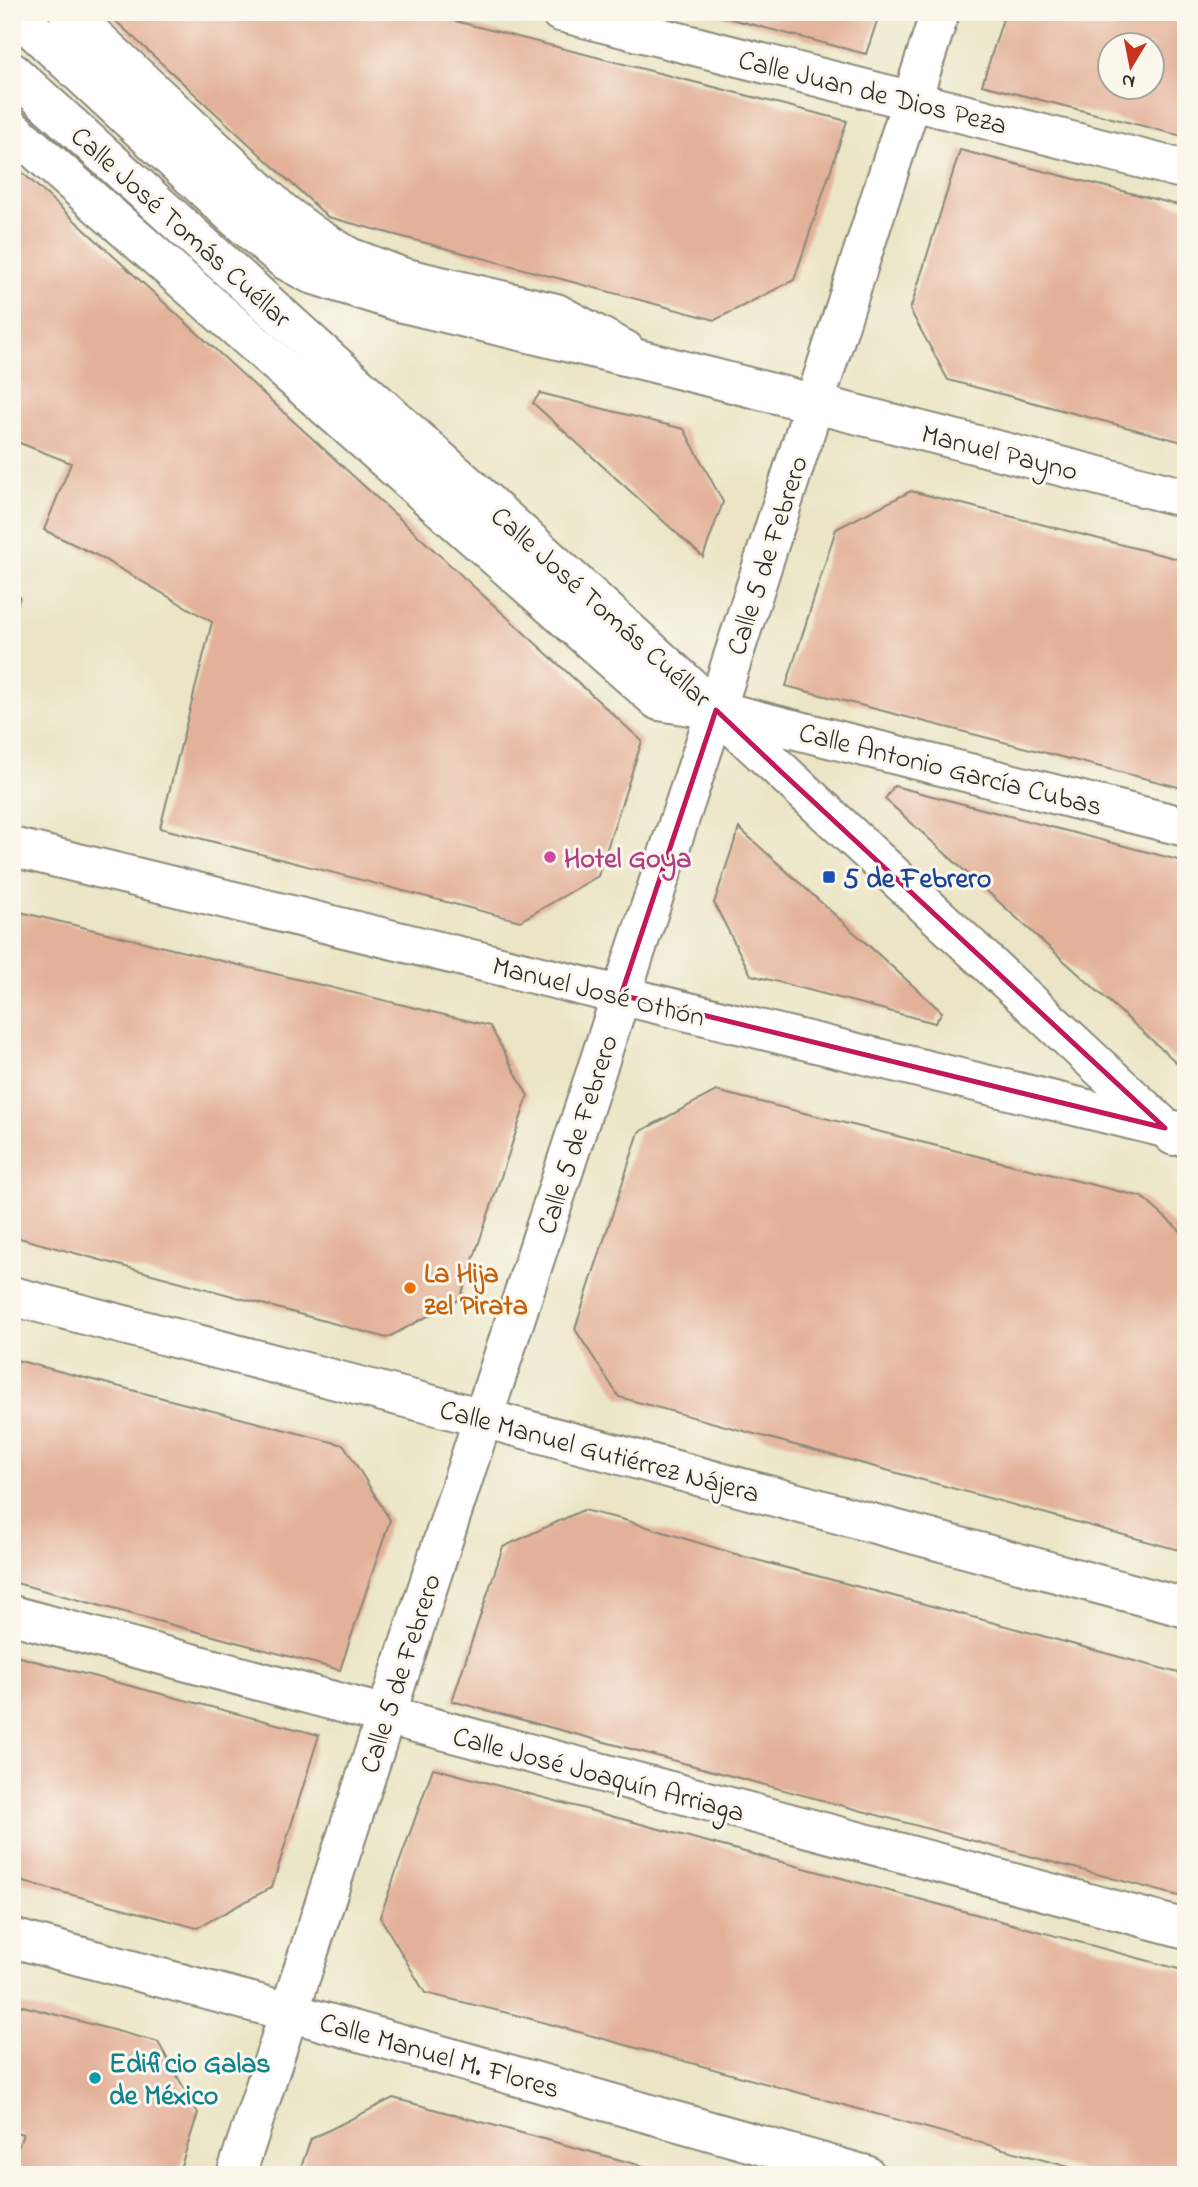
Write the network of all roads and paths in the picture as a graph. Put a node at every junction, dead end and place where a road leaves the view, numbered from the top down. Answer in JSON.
{"nodes":[{"id":1,"x":15,"y":12,"type":"edge"},
{"id":2,"x":68,"y":12,"type":"edge"},
{"id":3,"x":560,"y":12,"type":"edge"},
{"id":4,"x":940,"y":12,"type":"edge"},
{"id":5,"x":12,"y":72,"type":"edge"},
{"id":6,"x":910,"y":101,"type":"junction"},
{"id":7,"x":12,"y":129,"type":"edge"},
{"id":8,"x":1186,"y":170,"type":"edge"},
{"id":9,"x":646,"y":361,"type":"junction"},
{"id":10,"x":815,"y":404,"type":"junction"},
{"id":11,"x":1186,"y":498,"type":"edge"},
{"id":12,"x":716,"y":710,"type":"junction"},
{"id":13,"x":1186,"y":827,"type":"edge"},
{"id":14,"x":12,"y":847,"type":"edge"},
{"id":15,"x":621,"y":995,"type":"junction"},
{"id":16,"x":1179,"y":1136,"type":"edge"},
{"id":17,"x":12,"y":1296,"type":"edge"},
{"id":18,"x":483,"y":1418,"type":"junction"},
{"id":19,"x":1186,"y":1608,"type":"edge"},
{"id":20,"x":12,"y":1615,"type":"edge"},
{"id":21,"x":385,"y":1716,"type":"junction"},
{"id":22,"x":1186,"y":1928,"type":"edge"},
{"id":23,"x":12,"y":1938,"type":"edge"},
{"id":24,"x":289,"y":2012,"type":"junction"},
{"id":25,"x":236,"y":2175,"type":"edge"},
{"id":26,"x":866,"y":2175,"type":"edge"}],
"edges":[{"from":1,"to":9,"type":"street","name":"Calle José Tomás Cuéllar"},
{"from":2,"to":9,"type":"street"},
{"from":3,"to":6,"type":"street","name":"Calle Juan de Dios Peza"},
{"from":4,"to":6,"type":"street","name":"Calle 5 de Febrero"},
{"from":5,"to":12,"type":"street","name":"Calle José Tomás Cuéllar"},
{"from":6,"to":8,"type":"street","name":"Calle Juan de Dios Peza"},
{"from":6,"to":10,"type":"street","name":"Calle 5 de Febrero"},
{"from":7,"to":12,"type":"street","name":"Calle Antonio García Cubas"},
{"from":9,"to":10,"type":"street","name":"Calle José Tomás Cuéllar"},
{"from":10,"to":11,"type":"street","name":"Manuel Payno"},
{"from":10,"to":12,"type":"street","name":"Calle 5 de Febrero"},
{"from":12,"to":13,"type":"street","name":"Calle Antonio García Cubas"},
{"from":12,"to":15,"type":"street","name":"Calle 5 de Febrero"},
{"from":12,"to":16,"type":"street","name":"Calle José Tomás Cuéllar"},
{"from":14,"to":15,"type":"street","name":"Manuel José Othón"},
{"from":15,"to":16,"type":"street","name":"Manuel José Othón"},
{"from":15,"to":18,"type":"street","name":"Calle 5 de Febrero"},
{"from":17,"to":18,"type":"street","name":"Calle Manuel Gutiérrez Nájera"},
{"from":18,"to":19,"type":"street","name":"Calle Manuel Gutiérrez Nájera"},
{"from":18,"to":21,"type":"street","name":"Calle 5 de Febrero"},
{"from":20,"to":21,"type":"street","name":"Calle José Joaquín Arriaga"},
{"from":21,"to":22,"type":"street","name":"Calle José Joaquín Arriaga"},
{"from":21,"to":24,"type":"street","name":"Calle 5 de Febrero"},
{"from":23,"to":24,"type":"street","name":"Calle Manuel M. Flores"},
{"from":24,"to":25,"type":"street","name":"Calle 5 de Febrero"},
{"from":24,"to":26,"type":"street","name":"Calle Manuel M. Flores"}]}
